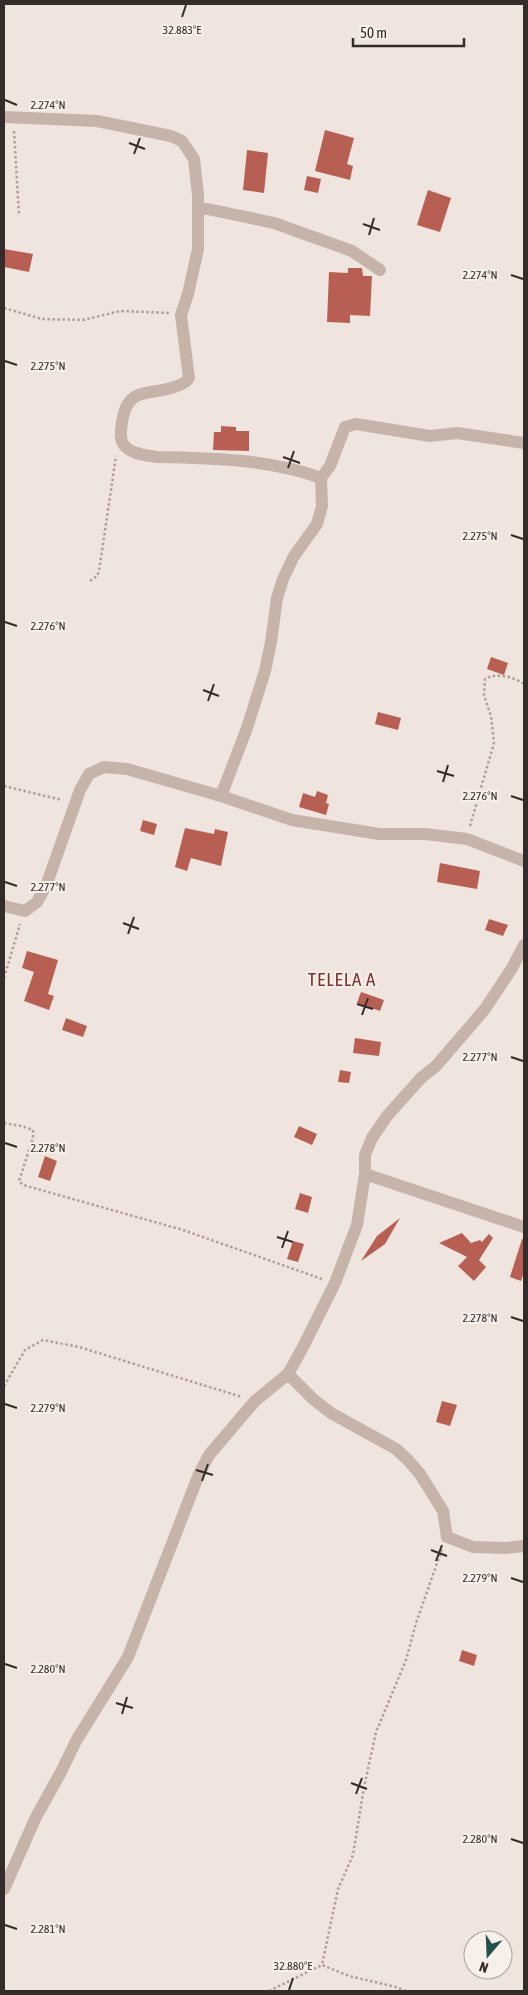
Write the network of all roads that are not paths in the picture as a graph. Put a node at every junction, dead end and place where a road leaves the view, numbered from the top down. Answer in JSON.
{"nodes":[{"id":1,"x":8,"y":117,"type":"edge"},
{"id":2,"x":198,"y":207,"type":"junction"},
{"id":3,"x":380,"y":270,"type":"dead end"},
{"id":4,"x":524,"y":443,"type":"edge"},
{"id":5,"x":321,"y":478,"type":"junction"},
{"id":6,"x":221,"y":796,"type":"junction"},
{"id":7,"x":524,"y":861,"type":"edge"},
{"id":8,"x":4,"y":906,"type":"edge"},
{"id":9,"x":524,"y":944,"type":"edge"},
{"id":10,"x":365,"y":1174,"type":"junction"},
{"id":11,"x":524,"y":1227,"type":"edge"},
{"id":12,"x":288,"y":1374,"type":"junction"},
{"id":13,"x":524,"y":1546,"type":"edge"},
{"id":14,"x":4,"y":1889,"type":"edge"}],
"edges":[{"from":1,"to":2,"type":"street"},
{"from":2,"to":3,"type":"street"},
{"from":2,"to":5,"type":"street"},
{"from":4,"to":5,"type":"street"},
{"from":5,"to":6,"type":"street"},
{"from":6,"to":7,"type":"street"},
{"from":6,"to":8,"type":"street"},
{"from":9,"to":10,"type":"street"},
{"from":10,"to":11,"type":"street"},
{"from":10,"to":12,"type":"street"},
{"from":12,"to":13,"type":"street"},
{"from":12,"to":14,"type":"street"}]}
